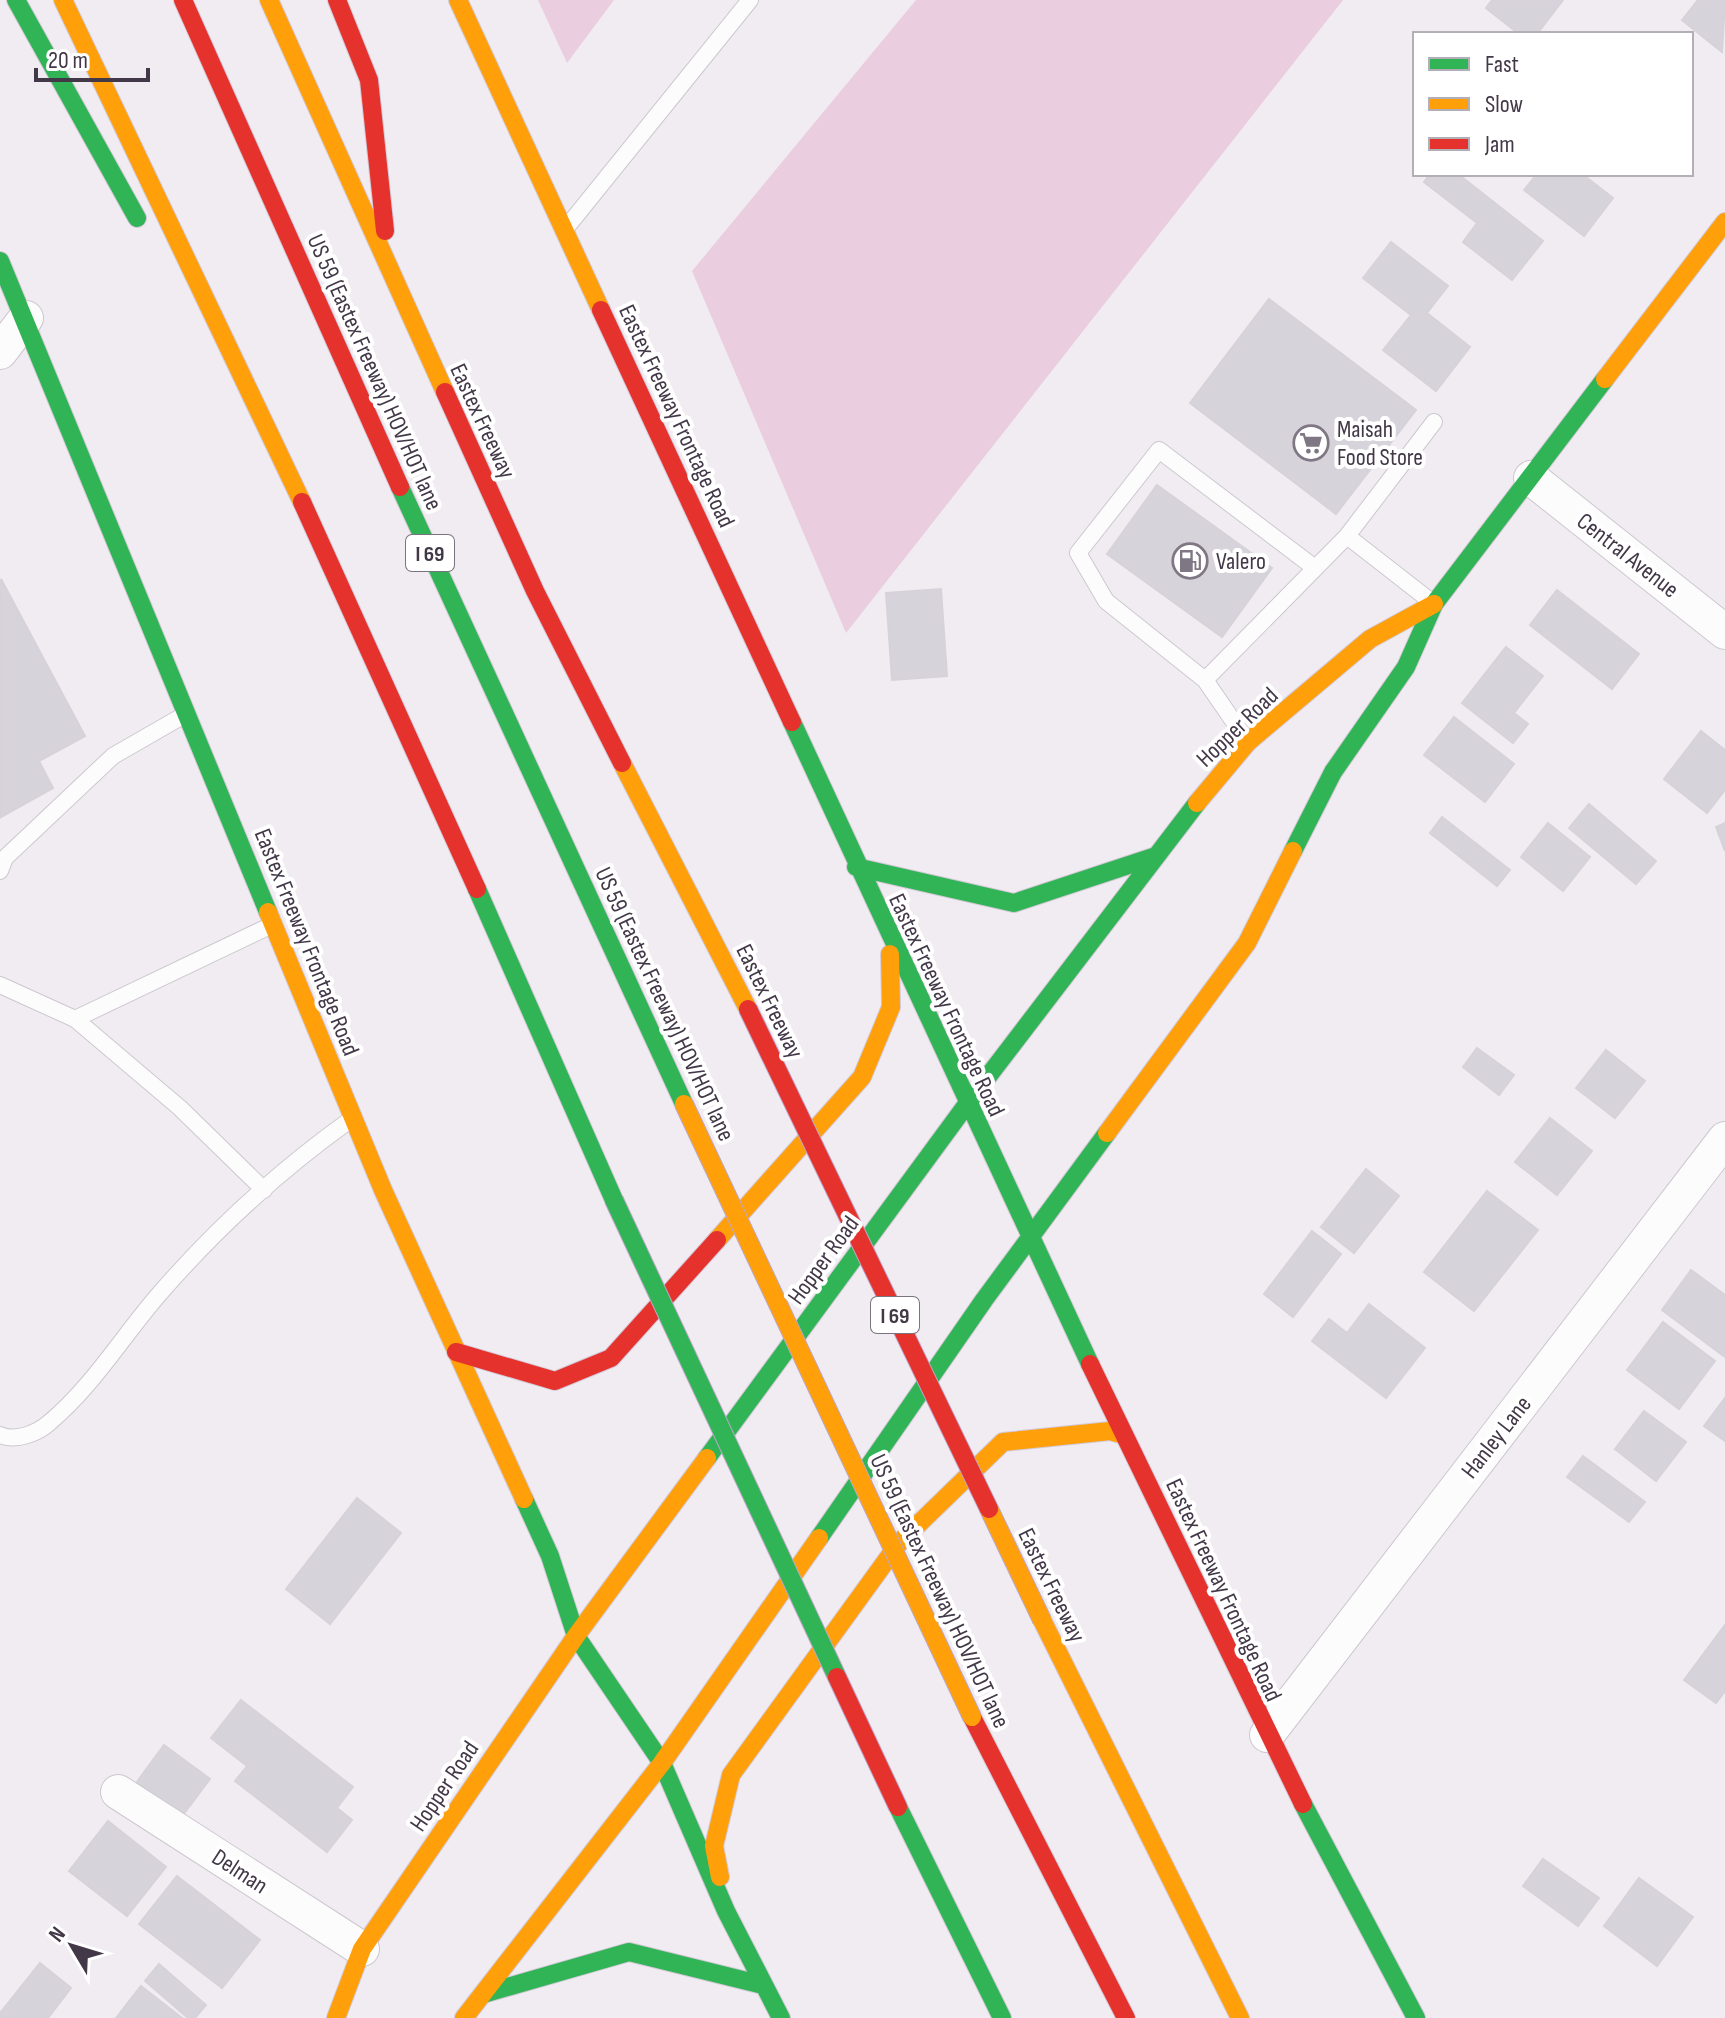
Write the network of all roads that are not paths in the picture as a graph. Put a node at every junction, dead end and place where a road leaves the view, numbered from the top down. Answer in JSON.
{"nodes":[{"id":1,"x":16,"y":0,"type":"edge"},
{"id":2,"x":63,"y":0,"type":"edge"},
{"id":3,"x":183,"y":0,"type":"edge"},
{"id":4,"x":269,"y":0,"type":"edge"},
{"id":5,"x":337,"y":0,"type":"edge"},
{"id":6,"x":458,"y":0,"type":"edge"},
{"id":7,"x":750,"y":0,"type":"edge"},
{"id":8,"x":1725,"y":222,"type":"edge"},
{"id":9,"x":565,"y":230,"type":"junction"},
{"id":10,"x":145,"y":234,"type":"dead end"},
{"id":11,"x":0,"y":261,"type":"edge"},
{"id":12,"x":389,"y":273,"type":"junction"},
{"id":13,"x":26,"y":318,"type":"junction"},
{"id":14,"x":198,"y":330,"type":"dead end"},
{"id":15,"x":0,"y":352,"type":"edge"},
{"id":16,"x":1434,"y":422,"type":"dead end"},
{"id":17,"x":1531,"y":478,"type":"junction"},
{"id":18,"x":1347,"y":536,"type":"junction"},
{"id":19,"x":1315,"y":568,"type":"junction"},
{"id":20,"x":1434,"y":604,"type":"junction"},
{"id":21,"x":358,"y":619,"type":"junction"},
{"id":22,"x":1725,"y":632,"type":"edge"},
{"id":23,"x":1205,"y":680,"type":"junction"},
{"id":24,"x":187,"y":713,"type":"junction"},
{"id":25,"x":1248,"y":742,"type":"junction"},
{"id":26,"x":1156,"y":856,"type":"junction"},
{"id":27,"x":856,"y":867,"type":"junction"},
{"id":28,"x":0,"y":871,"type":"edge"},
{"id":29,"x":274,"y":924,"type":"junction"},
{"id":30,"x":890,"y":942,"type":"junction"},
{"id":31,"x":0,"y":985,"type":"edge"},
{"id":32,"x":75,"y":1019,"type":"junction"},
{"id":33,"x":967,"y":1104,"type":"junction"},
{"id":34,"x":353,"y":1118,"type":"junction"},
{"id":35,"x":1725,"y":1139,"type":"edge"},
{"id":36,"x":264,"y":1190,"type":"junction"},
{"id":37,"x":1030,"y":1238,"type":"junction"},
{"id":38,"x":456,"y":1352,"type":"junction"},
{"id":39,"x":0,"y":1435,"type":"edge"},
{"id":40,"x":1124,"y":1435,"type":"junction"},
{"id":41,"x":576,"y":1636,"type":"junction"},
{"id":42,"x":1267,"y":1735,"type":"junction"},
{"id":43,"x":662,"y":1763,"type":"junction"},
{"id":44,"x":118,"y":1792,"type":"dead end"},
{"id":45,"x":726,"y":1911,"type":"junction"},
{"id":46,"x":362,"y":1949,"type":"junction"},
{"id":47,"x":763,"y":1985,"type":"junction"},
{"id":48,"x":483,"y":1994,"type":"junction"},
{"id":49,"x":336,"y":2018,"type":"edge"},
{"id":50,"x":464,"y":2018,"type":"edge"},
{"id":51,"x":781,"y":2018,"type":"edge"},
{"id":52,"x":1002,"y":2018,"type":"edge"},
{"id":53,"x":1126,"y":2018,"type":"edge"},
{"id":54,"x":1240,"y":2018,"type":"edge"},
{"id":55,"x":1416,"y":2018,"type":"edge"}],
"edges":[{"from":1,"to":10,"type":"main road"},
{"from":2,"to":21,"type":"main road"},
{"from":3,"to":53,"type":"main road","name":"US 59 (Eastex Freeway) HOV/HOT lane","number":"I 69","bridge":true},
{"from":4,"to":12,"type":"main road","name":"Eastex Freeway","number":"I 69"},
{"from":5,"to":12,"type":"main road"},
{"from":6,"to":9,"type":"main road","name":"Eastex Freeway Frontage Road"},
{"from":7,"to":9,"type":"lane"},
{"from":8,"to":17,"type":"main road","name":"Hopper Road"},
{"from":9,"to":27,"type":"main road","name":"Eastex Freeway Frontage Road"},
{"from":11,"to":13,"type":"main road","name":"Eastex Freeway Frontage Road"},
{"from":12,"to":54,"type":"main road","name":"Eastex Freeway","number":"I 69","bridge":true},
{"from":13,"to":15,"type":"street"},
{"from":13,"to":24,"type":"main road","name":"Eastex Freeway Frontage Road"},
{"from":14,"to":21,"type":"main road"},
{"from":16,"to":18,"type":"lane"},
{"from":17,"to":20,"type":"main road","name":"Hopper Road"},
{"from":17,"to":22,"type":"street","name":"Central Avenue"},
{"from":18,"to":19,"type":"lane"},
{"from":18,"to":20,"type":"lane"},
{"from":19,"to":23,"type":"lane"},
{"from":19,"to":23,"type":"lane"},
{"from":20,"to":25,"type":"main road","name":"Hopper Road"},
{"from":20,"to":37,"type":"main road","name":"Hopper Road"},
{"from":21,"to":52,"type":"main road","bridge":true},
{"from":23,"to":25,"type":"lane"},
{"from":24,"to":28,"type":"lane"},
{"from":24,"to":29,"type":"main road","name":"Eastex Freeway Frontage Road"},
{"from":25,"to":26,"type":"main road","name":"Hopper Road"},
{"from":26,"to":27,"type":"main road"},
{"from":26,"to":33,"type":"main road","name":"Hopper Road"},
{"from":27,"to":30,"type":"main road","name":"Eastex Freeway Frontage Road"},
{"from":29,"to":32,"type":"lane"},
{"from":29,"to":34,"type":"main road","name":"Eastex Freeway Frontage Road"},
{"from":30,"to":33,"type":"main road","name":"Eastex Freeway Frontage Road"},
{"from":30,"to":38,"type":"main road"},
{"from":31,"to":32,"type":"lane"},
{"from":32,"to":36,"type":"lane"},
{"from":33,"to":37,"type":"main road","name":"Eastex Freeway Frontage Road"},
{"from":33,"to":41,"type":"main road","name":"Hopper Road"},
{"from":34,"to":36,"type":"lane"},
{"from":34,"to":38,"type":"main road","name":"Eastex Freeway Frontage Road"},
{"from":35,"to":42,"type":"street","name":"Hanley Lane"},
{"from":36,"to":39,"type":"lane"},
{"from":37,"to":40,"type":"main road","name":"Eastex Freeway Frontage Road"},
{"from":37,"to":43,"type":"main road","name":"Hopper Road"},
{"from":38,"to":41,"type":"main road","name":"Eastex Freeway Frontage Road"},
{"from":40,"to":42,"type":"main road","name":"Eastex Freeway Frontage Road"},
{"from":40,"to":45,"type":"main road"},
{"from":41,"to":43,"type":"main road","name":"Eastex Freeway Frontage Road"},
{"from":41,"to":46,"type":"main road","name":"Hopper Road"},
{"from":42,"to":55,"type":"main road","name":"Eastex Freeway Frontage Road"},
{"from":43,"to":45,"type":"main road","name":"Eastex Freeway Frontage Road"},
{"from":43,"to":48,"type":"main road","name":"Hopper Road"},
{"from":44,"to":46,"type":"street","name":"Delman"},
{"from":45,"to":47,"type":"main road","name":"Eastex Freeway Frontage Road"},
{"from":46,"to":49,"type":"main road","name":"Hopper Road"},
{"from":47,"to":48,"type":"main road"},
{"from":47,"to":51,"type":"main road","name":"Eastex Freeway Frontage Road"},
{"from":48,"to":50,"type":"main road","name":"Hopper Road"}]}
